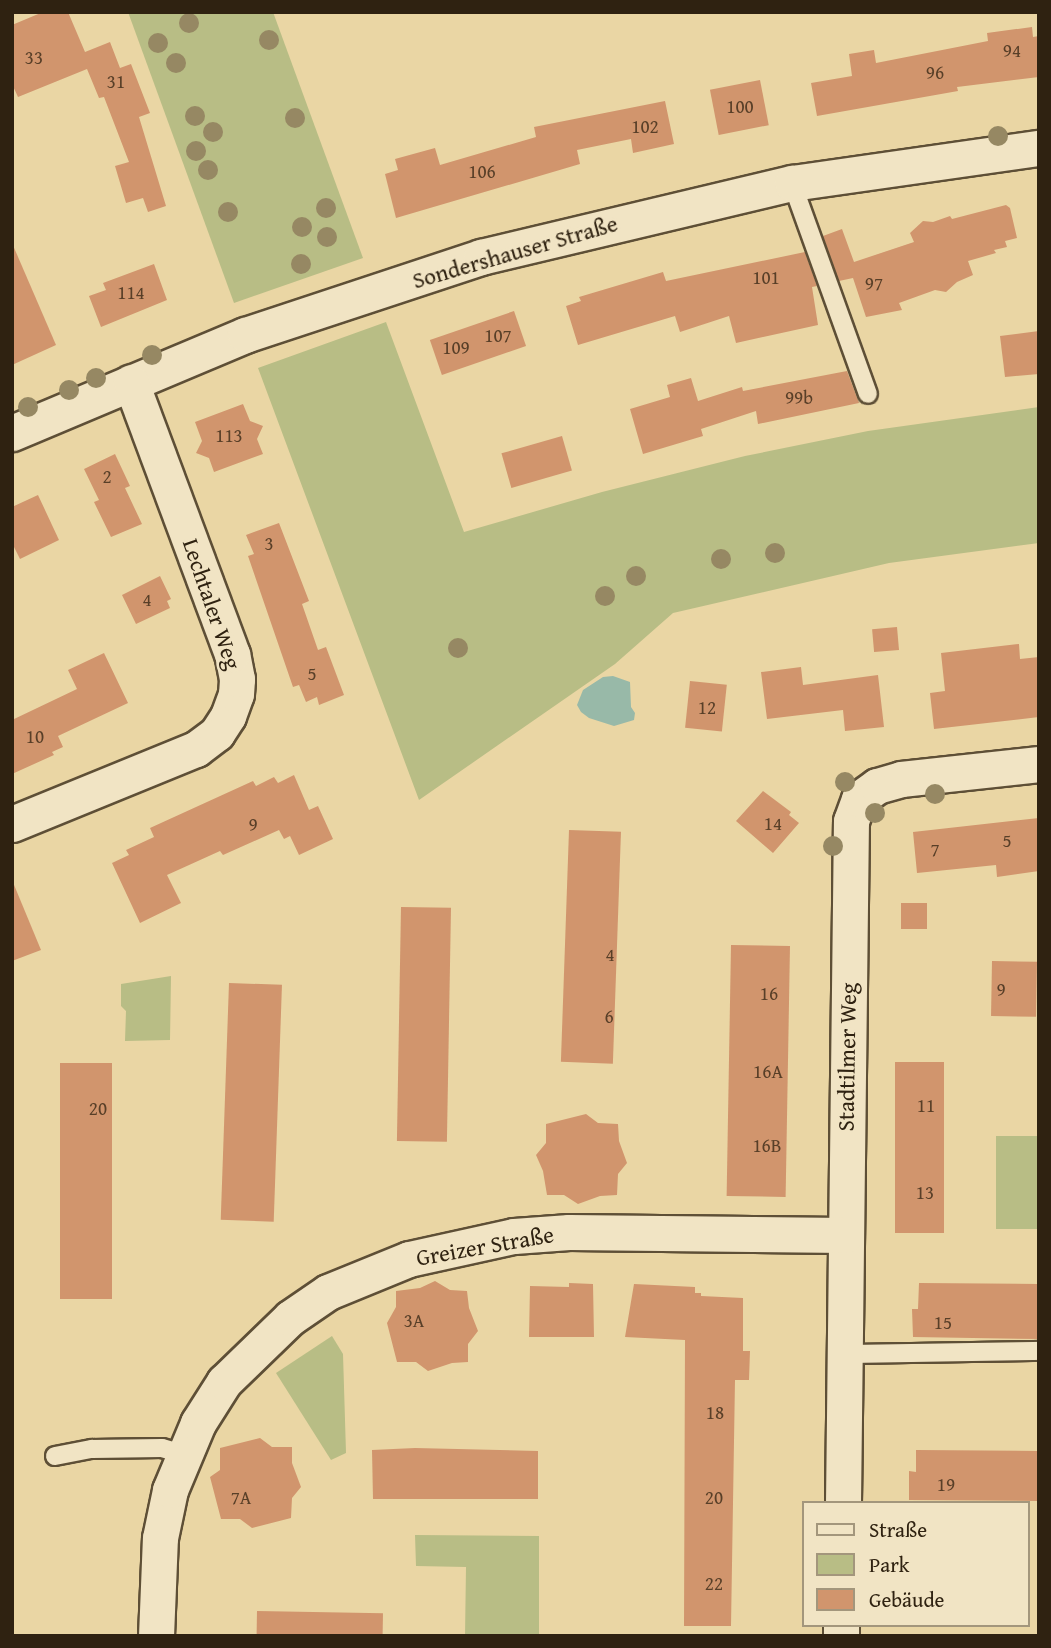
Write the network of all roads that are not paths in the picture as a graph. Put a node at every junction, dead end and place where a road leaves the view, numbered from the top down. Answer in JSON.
{"nodes":[{"id":1,"x":1039,"y":148,"type":"edge"},
{"id":2,"x":792,"y":183,"type":"junction"},
{"id":3,"x":131,"y":382,"type":"junction"},
{"id":4,"x":868,"y":394,"type":"dead end"},
{"id":5,"x":12,"y":433,"type":"edge"},
{"id":6,"x":1039,"y":764,"type":"edge"},
{"id":7,"x":12,"y":824,"type":"edge"},
{"id":8,"x":845,"y":1235,"type":"junction"},
{"id":9,"x":1039,"y":1352,"type":"edge"},
{"id":10,"x":844,"y":1354,"type":"junction"},
{"id":11,"x":183,"y":1454,"type":"junction"},
{"id":12,"x":55,"y":1456,"type":"dead end"},
{"id":13,"x":843,"y":1501,"type":"edge"},
{"id":14,"x":156,"y":1636,"type":"edge"}],
"edges":[{"from":1,"to":2,"type":"street","name":"Sondershauser Straße"},
{"from":2,"to":3,"type":"street","name":"Sondershauser Straße"},
{"from":2,"to":4,"type":"lane"},
{"from":3,"to":5,"type":"street","name":"Sondershauser Straße"},
{"from":3,"to":7,"type":"street","name":"Lechtaler Weg"},
{"from":6,"to":8,"type":"street","name":"Stadtilmer Weg"},
{"from":8,"to":10,"type":"street","name":"Stadtilmer Weg"},
{"from":8,"to":11,"type":"street","name":"Greizer Straße"},
{"from":9,"to":10,"type":"lane"},
{"from":10,"to":13,"type":"street","name":"Stadtilmer Weg"},
{"from":11,"to":12,"type":"lane"},
{"from":11,"to":14,"type":"street","name":"Greizer Straße"}]}
